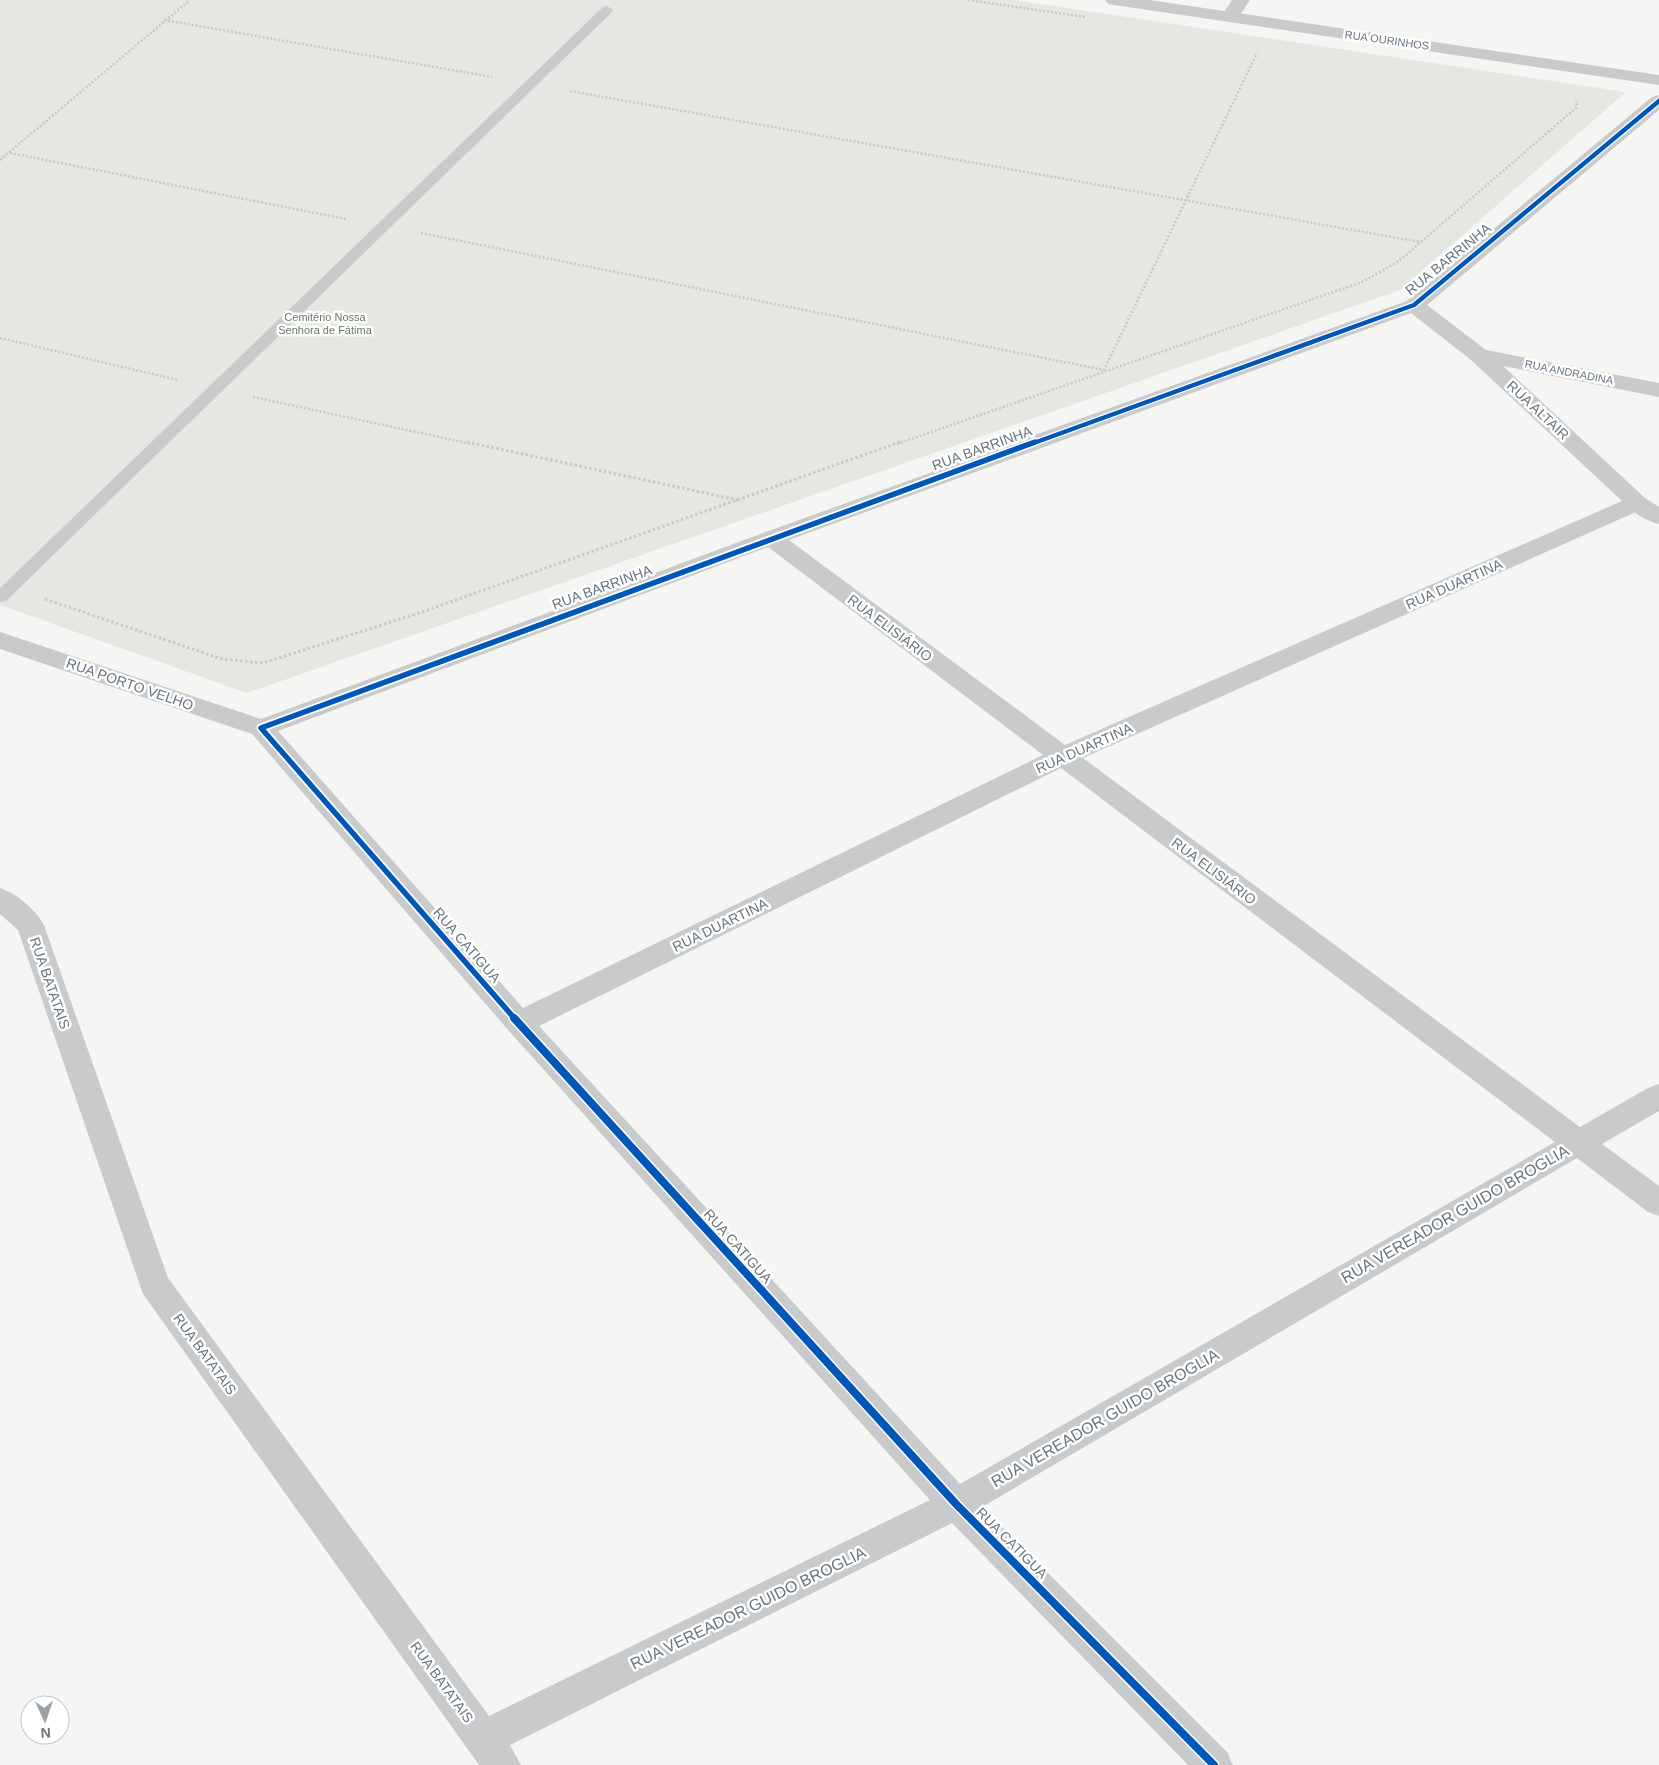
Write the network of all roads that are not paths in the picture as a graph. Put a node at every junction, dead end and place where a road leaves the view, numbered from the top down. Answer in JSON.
{"nodes":[{"id":1,"x":1114,"y":0,"type":"edge"},
{"id":2,"x":1242,"y":0,"type":"edge"},
{"id":3,"x":607,"y":10,"type":"dead end"},
{"id":4,"x":1230,"y":17,"type":"junction"},
{"id":5,"x":1659,"y":80,"type":"edge"},
{"id":6,"x":1659,"y":101,"type":"edge"},
{"id":7,"x":1414,"y":305,"type":"junction"},
{"id":8,"x":1479,"y":355,"type":"junction"},
{"id":9,"x":1659,"y":390,"type":"edge"},
{"id":10,"x":1648,"y":498,"type":"edge"},
{"id":11,"x":1659,"y":517,"type":"edge"},
{"id":12,"x":771,"y":538,"type":"junction"},
{"id":13,"x":5,"y":592,"type":"edge"},
{"id":14,"x":0,"y":640,"type":"edge"},
{"id":15,"x":260,"y":728,"type":"junction"},
{"id":16,"x":1062,"y":757,"type":"junction"},
{"id":17,"x":0,"y":898,"type":"edge"},
{"id":18,"x":519,"y":1023,"type":"junction"},
{"id":19,"x":1659,"y":1096,"type":"edge"},
{"id":20,"x":1578,"y":1142,"type":"junction"},
{"id":21,"x":1659,"y":1203,"type":"edge"},
{"id":22,"x":956,"y":1504,"type":"junction"},
{"id":23,"x":493,"y":1752,"type":"edge"},
{"id":24,"x":1214,"y":1765,"type":"edge"}],
"edges":[{"from":1,"to":4,"type":"street","name":"RUA OURINHOS"},
{"from":2,"to":4,"type":"street"},
{"from":3,"to":13,"type":"lane"},
{"from":4,"to":5,"type":"street","name":"RUA OURINHOS"},
{"from":6,"to":7,"type":"street","name":"RUA BARRINHA"},
{"from":7,"to":8,"type":"street","name":"RUA ALTAIR"},
{"from":7,"to":12,"type":"street","name":"RUA BARRINHA"},
{"from":8,"to":9,"type":"street","name":"RUA ANDRADINA"},
{"from":8,"to":10,"type":"street","name":"RUA ALTAIR"},
{"from":10,"to":11,"type":"street","name":"RUA ALTAIR"},
{"from":10,"to":16,"type":"street","name":"RUA DUARTINA"},
{"from":12,"to":15,"type":"street","name":"RUA BARRINHA"},
{"from":12,"to":16,"type":"street","name":"RUA ELISIÁRIO"},
{"from":14,"to":15,"type":"street","name":"RUA PORTO VELHO"},
{"from":15,"to":18,"type":"street","name":"RUA CATIGUA"},
{"from":16,"to":18,"type":"street","name":"RUA DUARTINA"},
{"from":16,"to":20,"type":"street","name":"RUA ELISIÁRIO"},
{"from":17,"to":23,"type":"street","name":"RUA BATATAIS"},
{"from":18,"to":22,"type":"street","name":"RUA CATIGUA"},
{"from":19,"to":20,"type":"street","name":"RUA VEREADOR GUIDO BROGLIA"},
{"from":20,"to":21,"type":"street","name":"RUA ELISIÁRIO"},
{"from":20,"to":22,"type":"street","name":"RUA VEREADOR GUIDO BROGLIA"},
{"from":22,"to":23,"type":"street","name":"RUA VEREADOR GUIDO BROGLIA"},
{"from":22,"to":24,"type":"street","name":"RUA CATIGUA"}]}
